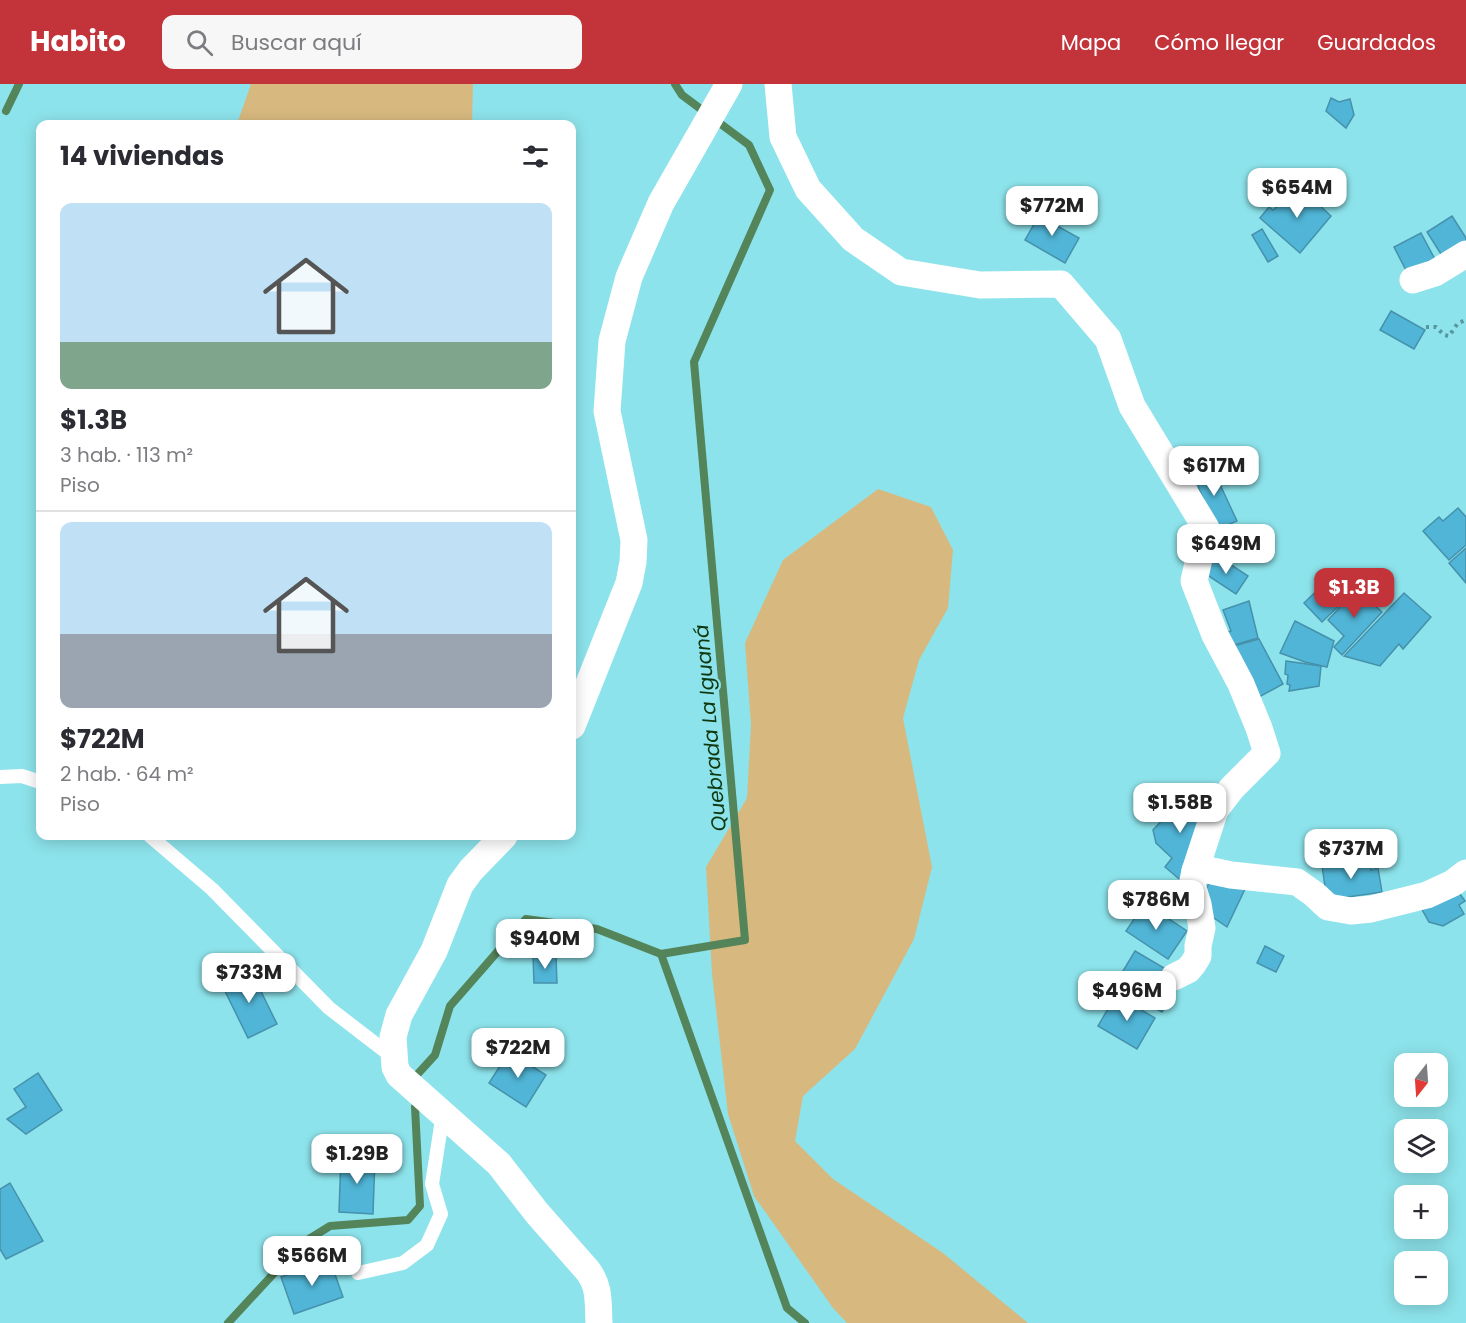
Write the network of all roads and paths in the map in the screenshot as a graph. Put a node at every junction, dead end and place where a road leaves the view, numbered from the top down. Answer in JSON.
{"nodes":[{"id":1,"x":729,"y":84,"type":"edge"},
{"id":2,"x":778,"y":84,"type":"edge"},
{"id":3,"x":1466,"y":254,"type":"edge"},
{"id":4,"x":1413,"y":280,"type":"dead end"},
{"id":5,"x":1466,"y":320,"type":"edge"},
{"id":6,"x":1426,"y":327,"type":"dead end"},
{"id":7,"x":576,"y":716,"type":"edge"},
{"id":8,"x":0,"y":777,"type":"edge"},
{"id":9,"x":36,"y":781,"type":"edge"},
{"id":10,"x":155,"y":840,"type":"edge"},
{"id":11,"x":500,"y":840,"type":"edge"},
{"id":12,"x":1194,"y":871,"type":"junction"},
{"id":13,"x":1466,"y":873,"type":"edge"},
{"id":14,"x":1174,"y":977,"type":"dead end"},
{"id":15,"x":394,"y":1058,"type":"junction"},
{"id":16,"x":443,"y":1113,"type":"junction"},
{"id":17,"x":358,"y":1273,"type":"dead end"},
{"id":18,"x":599,"y":1323,"type":"edge"}],
"edges":[{"from":1,"to":7,"type":"street"},
{"from":2,"to":12,"type":"street"},
{"from":3,"to":4,"type":"street"},
{"from":5,"to":6,"type":"path"},
{"from":8,"to":9,"type":"lane"},
{"from":10,"to":15,"type":"lane"},
{"from":11,"to":15,"type":"street"},
{"from":12,"to":13,"type":"street"},
{"from":12,"to":14,"type":"street"},
{"from":15,"to":16,"type":"street"},
{"from":16,"to":17,"type":"lane"},
{"from":16,"to":18,"type":"street"}]}
